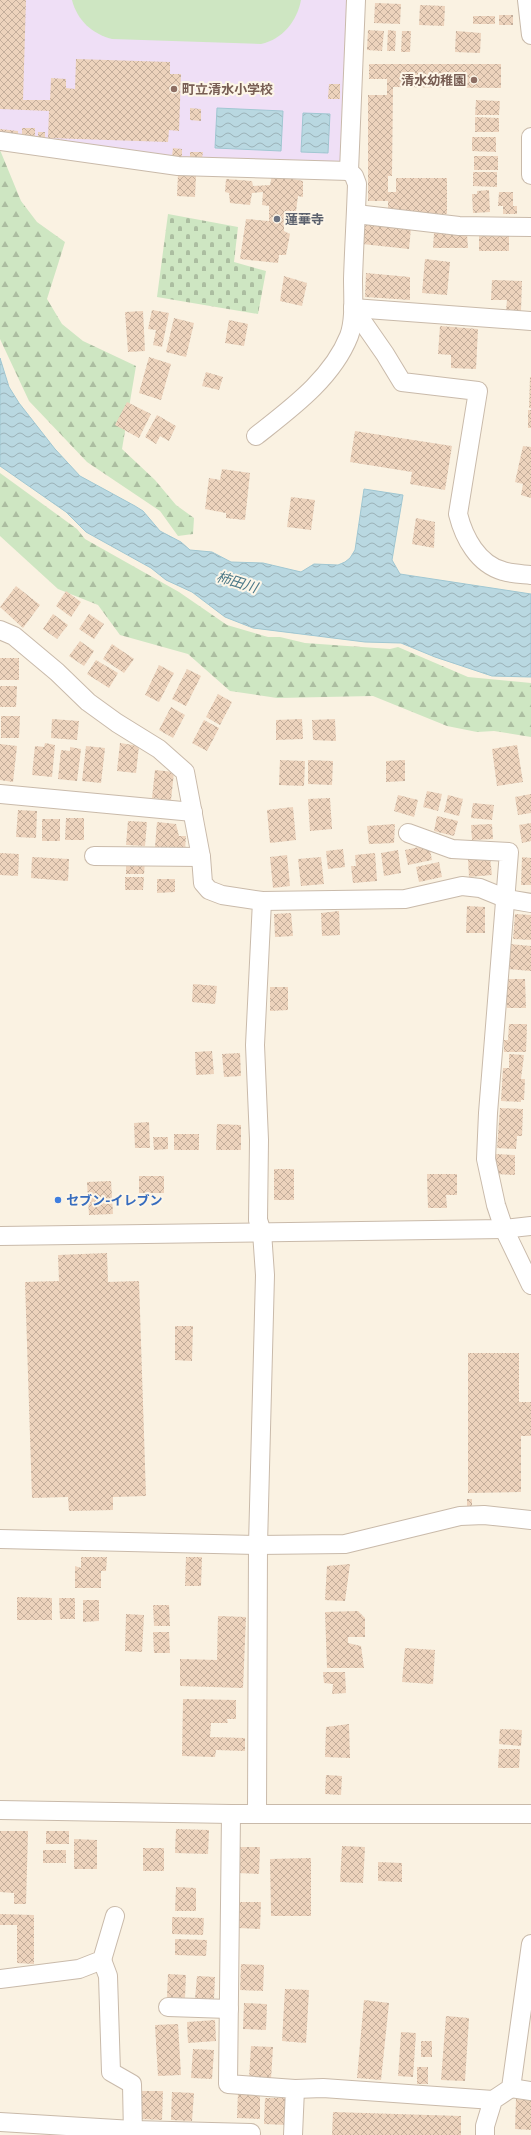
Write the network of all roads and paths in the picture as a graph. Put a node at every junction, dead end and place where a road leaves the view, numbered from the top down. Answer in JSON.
{"nodes":[{"id":1,"x":356,"y":0,"type":"edge"},
{"id":2,"x":527,"y":0,"type":"edge"},
{"id":3,"x":531,"y":35,"type":"edge"},
{"id":4,"x":531,"y":137,"type":"edge"},
{"id":5,"x":0,"y":141,"type":"edge"},
{"id":6,"x":531,"y":164,"type":"edge"},
{"id":7,"x":349,"y":171,"type":"junction"},
{"id":8,"x":531,"y":175,"type":"edge"},
{"id":9,"x":356,"y":214,"type":"junction"},
{"id":10,"x":531,"y":228,"type":"edge"},
{"id":11,"x":353,"y":308,"type":"junction"},
{"id":12,"x":531,"y":321,"type":"edge"},
{"id":13,"x":256,"y":436,"type":"dead end"},
{"id":14,"x":531,"y":575,"type":"edge"},
{"id":15,"x":0,"y":630,"type":"edge"},
{"id":16,"x":0,"y":794,"type":"edge"},
{"id":17,"x":193,"y":812,"type":"junction"},
{"id":18,"x":408,"y":833,"type":"dead end"},
{"id":19,"x":94,"y":856,"type":"dead end"},
{"id":20,"x":200,"y":857,"type":"junction"},
{"id":21,"x":507,"y":899,"type":"junction"},
{"id":22,"x":262,"y":901,"type":"junction"},
{"id":23,"x":531,"y":903,"type":"edge"},
{"id":24,"x":531,"y":1226,"type":"edge"},
{"id":25,"x":504,"y":1229,"type":"junction"},
{"id":26,"x":262,"y":1232,"type":"junction"},
{"id":27,"x":0,"y":1236,"type":"edge"},
{"id":28,"x":531,"y":1285,"type":"edge"},
{"id":29,"x":531,"y":1520,"type":"edge"},
{"id":30,"x":0,"y":1539,"type":"edge"},
{"id":31,"x":258,"y":1545,"type":"junction"},
{"id":32,"x":0,"y":1810,"type":"edge"},
{"id":33,"x":258,"y":1813,"type":"junction"},
{"id":34,"x":231,"y":1814,"type":"junction"},
{"id":35,"x":531,"y":1814,"type":"edge"},
{"id":36,"x":116,"y":1916,"type":"dead end"},
{"id":37,"x":531,"y":1948,"type":"edge"},
{"id":38,"x":102,"y":1960,"type":"junction"},
{"id":39,"x":0,"y":1980,"type":"edge"},
{"id":40,"x":168,"y":2007,"type":"dead end"},
{"id":41,"x":230,"y":2009,"type":"junction"},
{"id":42,"x":511,"y":2088,"type":"junction"},
{"id":43,"x":295,"y":2089,"type":"junction"},
{"id":44,"x":531,"y":2091,"type":"edge"},
{"id":45,"x":493,"y":2100,"type":"junction"},
{"id":46,"x":0,"y":2122,"type":"edge"},
{"id":47,"x":133,"y":2132,"type":"edge"},
{"id":48,"x":251,"y":2133,"type":"dead end"},
{"id":49,"x":293,"y":2135,"type":"edge"},
{"id":50,"x":485,"y":2135,"type":"edge"}],
"edges":[{"from":1,"to":7,"type":"street"},
{"from":2,"to":3,"type":"street"},
{"from":4,"to":6,"type":"street"},
{"from":5,"to":7,"type":"street"},
{"from":6,"to":8,"type":"street"},
{"from":7,"to":9,"type":"street"},
{"from":9,"to":10,"type":"street"},
{"from":9,"to":11,"type":"street"},
{"from":11,"to":12,"type":"street"},
{"from":11,"to":13,"type":"street"},
{"from":11,"to":14,"type":"street"},
{"from":15,"to":17,"type":"street"},
{"from":16,"to":17,"type":"street"},
{"from":17,"to":20,"type":"street"},
{"from":18,"to":21,"type":"street"},
{"from":19,"to":20,"type":"street"},
{"from":20,"to":22,"type":"street"},
{"from":21,"to":22,"type":"street"},
{"from":21,"to":23,"type":"street"},
{"from":21,"to":25,"type":"street"},
{"from":22,"to":26,"type":"street"},
{"from":24,"to":25,"type":"street"},
{"from":25,"to":26,"type":"street"},
{"from":25,"to":28,"type":"street"},
{"from":26,"to":27,"type":"street"},
{"from":26,"to":31,"type":"street"},
{"from":29,"to":31,"type":"street"},
{"from":30,"to":31,"type":"street"},
{"from":31,"to":33,"type":"street"},
{"from":32,"to":34,"type":"street"},
{"from":33,"to":34,"type":"street"},
{"from":33,"to":35,"type":"street"},
{"from":34,"to":41,"type":"street"},
{"from":36,"to":38,"type":"street"},
{"from":37,"to":42,"type":"street"},
{"from":38,"to":39,"type":"street"},
{"from":38,"to":47,"type":"street"},
{"from":40,"to":41,"type":"street"},
{"from":41,"to":43,"type":"street"},
{"from":42,"to":44,"type":"street"},
{"from":42,"to":45,"type":"street"},
{"from":43,"to":45,"type":"street"},
{"from":43,"to":49,"type":"street"},
{"from":45,"to":50,"type":"street"},
{"from":46,"to":47,"type":"street"},
{"from":47,"to":48,"type":"street"}]}
